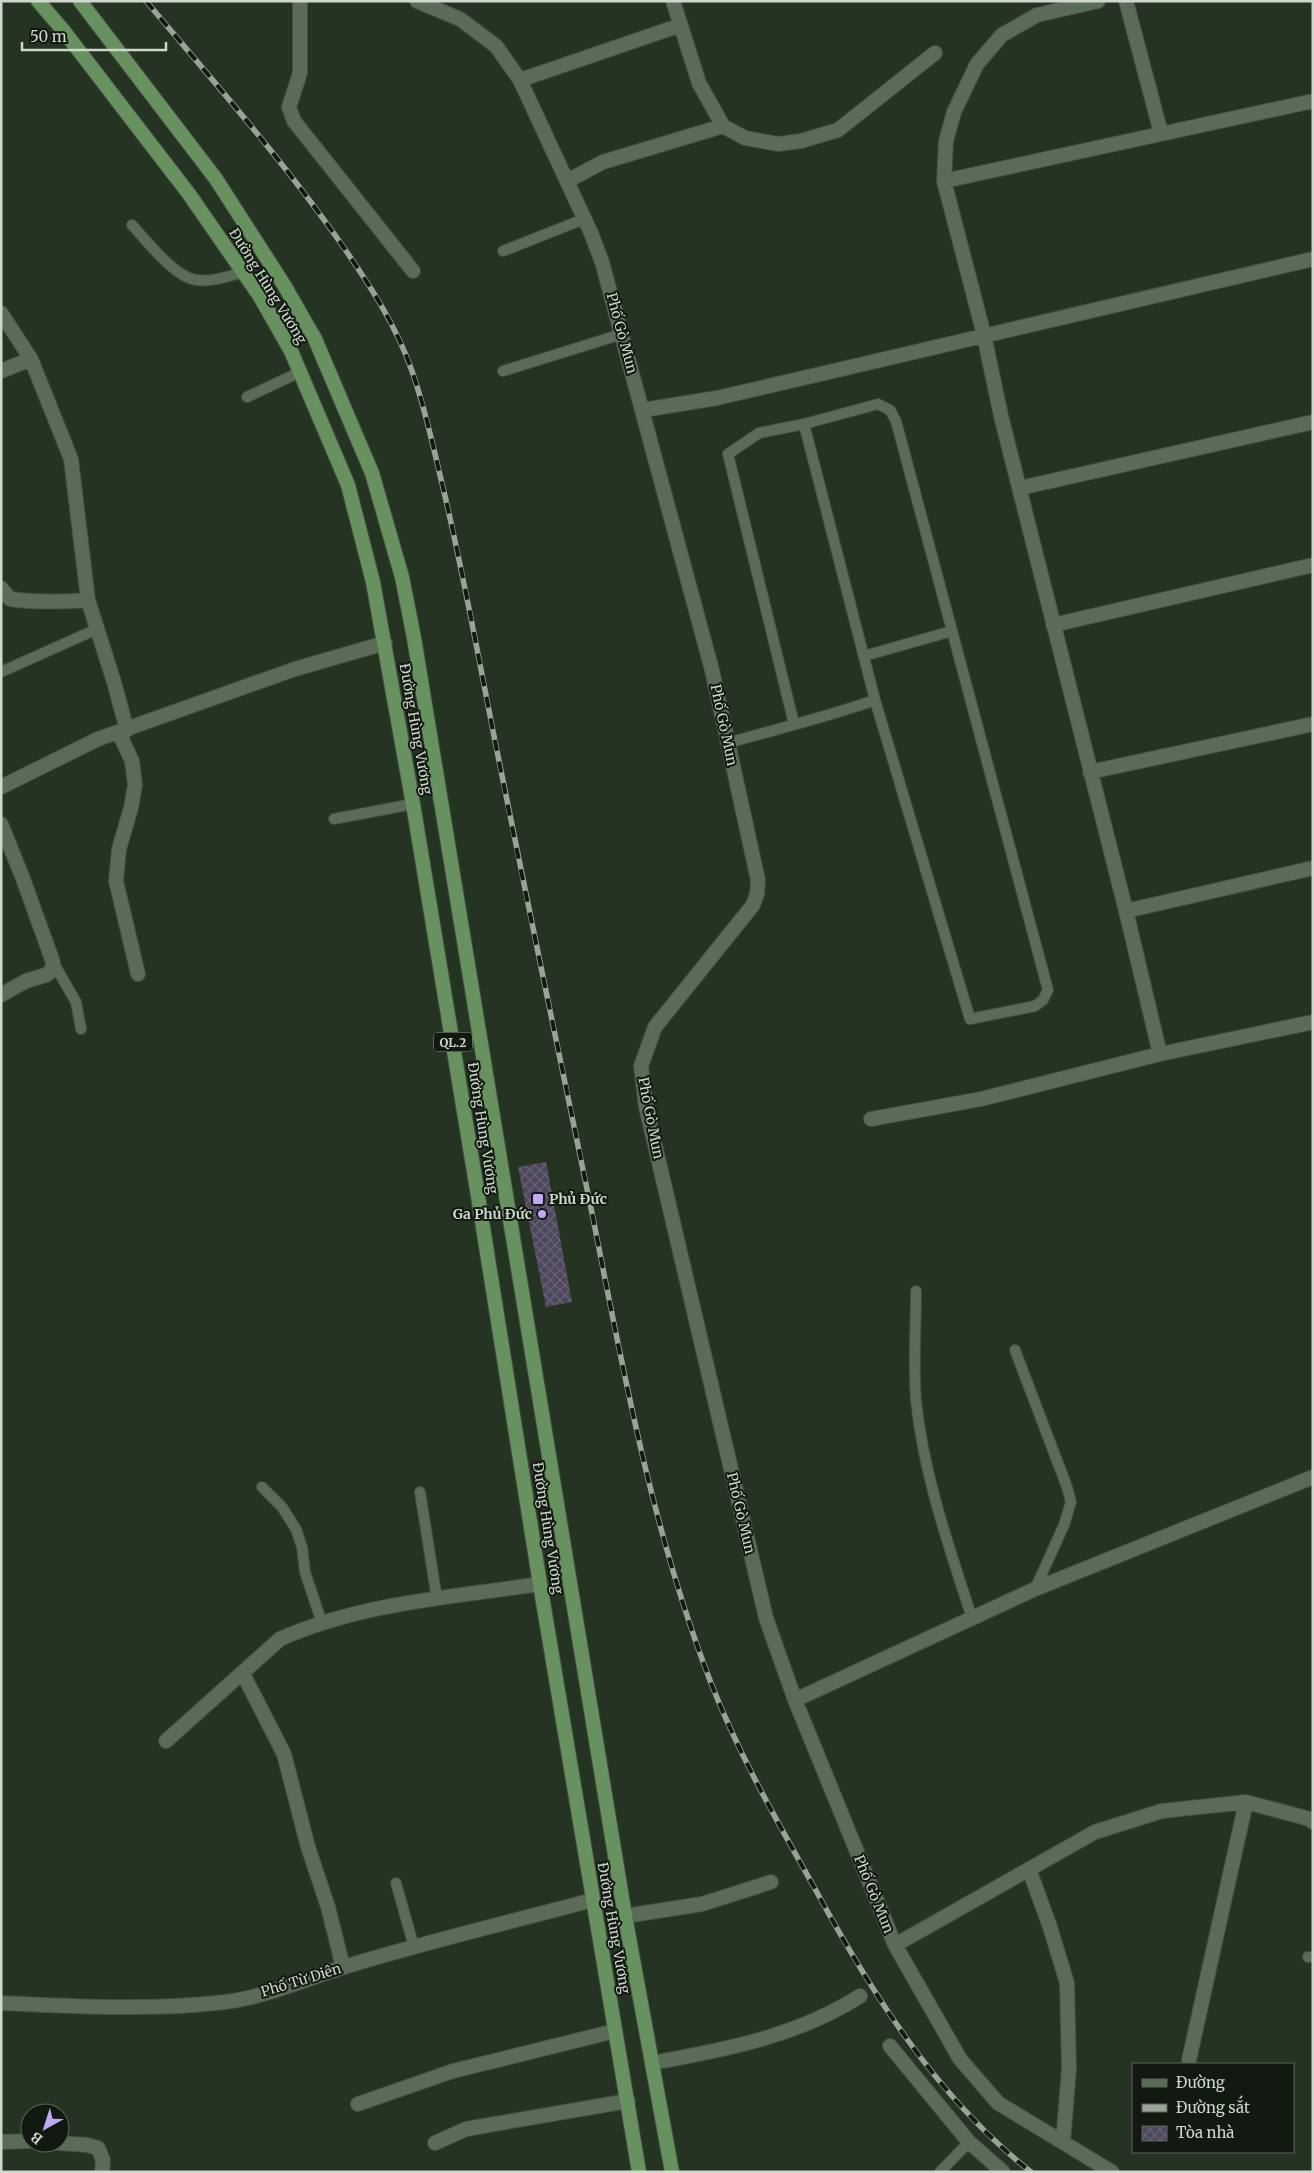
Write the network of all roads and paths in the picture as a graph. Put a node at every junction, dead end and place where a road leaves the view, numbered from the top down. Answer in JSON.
{"nodes":[{"id":1,"x":38,"y":1,"type":"edge"},
{"id":2,"x":80,"y":1,"type":"edge"},
{"id":3,"x":300,"y":1,"type":"edge"},
{"id":4,"x":417,"y":1,"type":"edge"},
{"id":5,"x":673,"y":1,"type":"edge"},
{"id":6,"x":1098,"y":1,"type":"edge"},
{"id":7,"x":1126,"y":1,"type":"edge"},
{"id":8,"x":681,"y":25,"type":"junction"},
{"id":9,"x":934,"y":53,"type":"dead end"},
{"id":10,"x":520,"y":80,"type":"junction"},
{"id":11,"x":1313,"y":101,"type":"edge"},
{"id":12,"x":723,"y":126,"type":"junction"},
{"id":13,"x":1161,"y":133,"type":"junction"},
{"id":14,"x":567,"y":181,"type":"junction"},
{"id":15,"x":944,"y":181,"type":"junction"},
{"id":16,"x":584,"y":219,"type":"junction"},
{"id":17,"x":132,"y":225,"type":"dead end"},
{"id":18,"x":503,"y":251,"type":"dead end"},
{"id":19,"x":1313,"y":259,"type":"edge"},
{"id":20,"x":412,"y":271,"type":"dead end"},
{"id":21,"x":244,"y":272,"type":"junction"},
{"id":22,"x":1,"y":313,"type":"edge"},
{"id":23,"x":622,"y":334,"type":"junction"},
{"id":24,"x":984,"y":335,"type":"junction"},
{"id":25,"x":31,"y":359,"type":"junction"},
{"id":26,"x":503,"y":370,"type":"dead end"},
{"id":27,"x":1,"y":372,"type":"edge"},
{"id":28,"x":300,"y":372,"type":"junction"},
{"id":29,"x":247,"y":397,"type":"dead end"},
{"id":30,"x":643,"y":410,"type":"junction"},
{"id":31,"x":1313,"y":422,"type":"edge"},
{"id":32,"x":804,"y":424,"type":"junction"},
{"id":33,"x":1020,"y":488,"type":"junction"},
{"id":34,"x":1313,"y":566,"type":"edge"},
{"id":35,"x":1,"y":588,"type":"edge"},
{"id":36,"x":88,"y":600,"type":"junction"},
{"id":37,"x":1053,"y":625,"type":"junction"},
{"id":38,"x":97,"y":629,"type":"junction"},
{"id":39,"x":952,"y":631,"type":"junction"},
{"id":40,"x":385,"y":643,"type":"junction"},
{"id":41,"x":864,"y":656,"type":"junction"},
{"id":42,"x":1,"y":672,"type":"edge"},
{"id":43,"x":875,"y":700,"type":"junction"},
{"id":44,"x":794,"y":724,"type":"junction"},
{"id":45,"x":1313,"y":724,"type":"edge"},
{"id":46,"x":123,"y":731,"type":"junction"},
{"id":47,"x":728,"y":743,"type":"junction"},
{"id":48,"x":1090,"y":772,"type":"junction"},
{"id":49,"x":1,"y":787,"type":"edge"},
{"id":50,"x":413,"y":804,"type":"junction"},
{"id":51,"x":334,"y":819,"type":"dead end"},
{"id":52,"x":1,"y":824,"type":"edge"},
{"id":53,"x":1313,"y":868,"type":"edge"},
{"id":54,"x":1126,"y":911,"type":"junction"},
{"id":55,"x":53,"y":962,"type":"junction"},
{"id":56,"x":138,"y":974,"type":"dead end"},
{"id":57,"x":1,"y":995,"type":"edge"},
{"id":58,"x":1313,"y":1022,"type":"edge"},
{"id":59,"x":81,"y":1029,"type":"dead end"},
{"id":60,"x":1160,"y":1054,"type":"junction"},
{"id":61,"x":871,"y":1119,"type":"dead end"},
{"id":62,"x":916,"y":1291,"type":"dead end"},
{"id":63,"x":1015,"y":1350,"type":"dead end"},
{"id":64,"x":1313,"y":1477,"type":"edge"},
{"id":65,"x":262,"y":1487,"type":"dead end"},
{"id":66,"x":420,"y":1492,"type":"dead end"},
{"id":67,"x":540,"y":1584,"type":"junction"},
{"id":68,"x":1035,"y":1589,"type":"junction"},
{"id":69,"x":438,"y":1599,"type":"junction"},
{"id":70,"x":972,"y":1618,"type":"junction"},
{"id":71,"x":322,"y":1623,"type":"junction"},
{"id":72,"x":243,"y":1674,"type":"junction"},
{"id":73,"x":795,"y":1700,"type":"junction"},
{"id":74,"x":166,"y":1741,"type":"dead end"},
{"id":75,"x":1246,"y":1802,"type":"junction"},
{"id":76,"x":1313,"y":1822,"type":"edge"},
{"id":77,"x":1029,"y":1869,"type":"junction"},
{"id":78,"x":771,"y":1882,"type":"dead end"},
{"id":79,"x":396,"y":1883,"type":"dead end"},
{"id":80,"x":593,"y":1900,"type":"junction"},
{"id":81,"x":626,"y":1916,"type":"junction"},
{"id":82,"x":895,"y":1945,"type":"junction"},
{"id":83,"x":414,"y":1947,"type":"junction"},
{"id":84,"x":343,"y":1967,"type":"junction"},
{"id":85,"x":860,"y":1996,"type":"dead end"},
{"id":86,"x":1,"y":2003,"type":"edge"},
{"id":87,"x":616,"y":2031,"type":"junction"},
{"id":88,"x":890,"y":2046,"type":"dead end"},
{"id":89,"x":1189,"y":2060,"type":"dead end"},
{"id":90,"x":652,"y":2063,"type":"junction"},
{"id":91,"x":628,"y":2101,"type":"junction"},
{"id":92,"x":358,"y":2104,"type":"dead end"},
{"id":93,"x":20,"y":2141,"type":"edge"},
{"id":94,"x":1,"y":2142,"type":"edge"},
{"id":95,"x":969,"y":2142,"type":"junction"},
{"id":96,"x":1063,"y":2142,"type":"junction"},
{"id":97,"x":70,"y":2144,"type":"edge"},
{"id":98,"x":434,"y":2144,"type":"dead end"},
{"id":99,"x":102,"y":2172,"type":"edge"},
{"id":100,"x":640,"y":2172,"type":"edge"},
{"id":101,"x":672,"y":2172,"type":"edge"},
{"id":102,"x":940,"y":2172,"type":"edge"},
{"id":103,"x":1003,"y":2172,"type":"edge"},
{"id":104,"x":1112,"y":2172,"type":"edge"}],
"edges":[{"from":1,"to":21,"type":"highway","name":"Đường Hùng Vương","number":"QL.2"},
{"from":2,"to":81,"type":"highway","name":"Đường Hùng Vương","number":"QL.2"},
{"from":3,"to":20,"type":"street"},
{"from":4,"to":10,"type":"street","name":"Phố Gò Mun"},
{"from":5,"to":8,"type":"street"},
{"from":6,"to":15,"type":"street"},
{"from":7,"to":13,"type":"street"},
{"from":8,"to":10,"type":"street"},
{"from":8,"to":12,"type":"street"},
{"from":9,"to":12,"type":"street"},
{"from":10,"to":14,"type":"street","name":"Phố Gò Mun"},
{"from":11,"to":13,"type":"street"},
{"from":12,"to":14,"type":"street"},
{"from":13,"to":15,"type":"street"},
{"from":14,"to":16,"type":"street","name":"Phố Gò Mun"},
{"from":15,"to":24,"type":"street"},
{"from":16,"to":18,"type":"lane"},
{"from":16,"to":23,"type":"street","name":"Phố Gò Mun"},
{"from":17,"to":21,"type":"lane"},
{"from":19,"to":24,"type":"street"},
{"from":21,"to":28,"type":"highway","name":"Đường Hùng Vương","number":"QL.2"},
{"from":22,"to":25,"type":"street"},
{"from":23,"to":26,"type":"lane"},
{"from":23,"to":30,"type":"street","name":"Phố Gò Mun"},
{"from":24,"to":30,"type":"street"},
{"from":24,"to":33,"type":"street"},
{"from":25,"to":27,"type":"street"},
{"from":25,"to":36,"type":"street"},
{"from":28,"to":29,"type":"lane"},
{"from":28,"to":40,"type":"highway","name":"Đường Hùng Vương","number":"QL.2"},
{"from":30,"to":47,"type":"street","name":"Phố Gò Mun"},
{"from":31,"to":33,"type":"street"},
{"from":32,"to":39,"type":"lane"},
{"from":32,"to":41,"type":"lane"},
{"from":32,"to":44,"type":"lane"},
{"from":33,"to":37,"type":"street"},
{"from":34,"to":37,"type":"street"},
{"from":35,"to":36,"type":"street"},
{"from":36,"to":38,"type":"street"},
{"from":37,"to":48,"type":"street"},
{"from":38,"to":42,"type":"lane"},
{"from":38,"to":46,"type":"street"},
{"from":39,"to":41,"type":"lane"},
{"from":39,"to":43,"type":"lane"},
{"from":40,"to":46,"type":"street"},
{"from":40,"to":50,"type":"highway","name":"Đường Hùng Vương","number":"QL.2"},
{"from":41,"to":43,"type":"lane"},
{"from":43,"to":44,"type":"lane"},
{"from":44,"to":47,"type":"lane"},
{"from":45,"to":48,"type":"street"},
{"from":46,"to":49,"type":"street"},
{"from":46,"to":56,"type":"street"},
{"from":47,"to":73,"type":"street","name":"Phố Gò Mun"},
{"from":48,"to":54,"type":"street"},
{"from":50,"to":51,"type":"lane"},
{"from":50,"to":67,"type":"highway","name":"Đường Hùng Vương","number":"QL.2"},
{"from":52,"to":55,"type":"street"},
{"from":53,"to":54,"type":"street"},
{"from":54,"to":60,"type":"street"},
{"from":55,"to":57,"type":"street"},
{"from":55,"to":59,"type":"lane"},
{"from":58,"to":60,"type":"street"},
{"from":60,"to":61,"type":"street"},
{"from":62,"to":70,"type":"lane"},
{"from":63,"to":68,"type":"lane"},
{"from":64,"to":68,"type":"street"},
{"from":65,"to":71,"type":"lane"},
{"from":66,"to":69,"type":"lane"},
{"from":67,"to":69,"type":"street"},
{"from":67,"to":80,"type":"highway","name":"Đường Hùng Vương","number":"QL.2"},
{"from":68,"to":70,"type":"street"},
{"from":69,"to":71,"type":"street"},
{"from":70,"to":73,"type":"street"},
{"from":71,"to":72,"type":"street"},
{"from":72,"to":74,"type":"street"},
{"from":72,"to":84,"type":"street"},
{"from":73,"to":82,"type":"street","name":"Phố Gò Mun"},
{"from":75,"to":76,"type":"street"},
{"from":75,"to":77,"type":"street"},
{"from":75,"to":89,"type":"street"},
{"from":77,"to":82,"type":"street"},
{"from":77,"to":96,"type":"street"},
{"from":78,"to":81,"type":"street"},
{"from":79,"to":83,"type":"lane"},
{"from":80,"to":83,"type":"street","name":"Phố Từ Diên"},
{"from":80,"to":87,"type":"highway","name":"Đường Hùng Vương","number":"QL.2"},
{"from":81,"to":90,"type":"highway","name":"Đường Hùng Vương","number":"QL.2"},
{"from":82,"to":96,"type":"street","name":"Phố Gò Mun"},
{"from":83,"to":84,"type":"street","name":"Phố Từ Diên"},
{"from":84,"to":86,"type":"street","name":"Phố Từ Diên"},
{"from":85,"to":90,"type":"street"},
{"from":87,"to":91,"type":"highway","name":"Đường Hùng Vương","number":"QL.2"},
{"from":87,"to":92,"type":"street"},
{"from":88,"to":95,"type":"street"},
{"from":90,"to":101,"type":"highway","name":"Đường Hùng Vương","number":"QL.2"},
{"from":91,"to":98,"type":"street"},
{"from":91,"to":100,"type":"highway","name":"Đường Hùng Vương","number":"QL.2"},
{"from":93,"to":94,"type":"street"},
{"from":95,"to":102,"type":"lane"},
{"from":95,"to":103,"type":"street"},
{"from":96,"to":104,"type":"street","name":"Phố Gò Mun"},
{"from":97,"to":99,"type":"street"}]}
